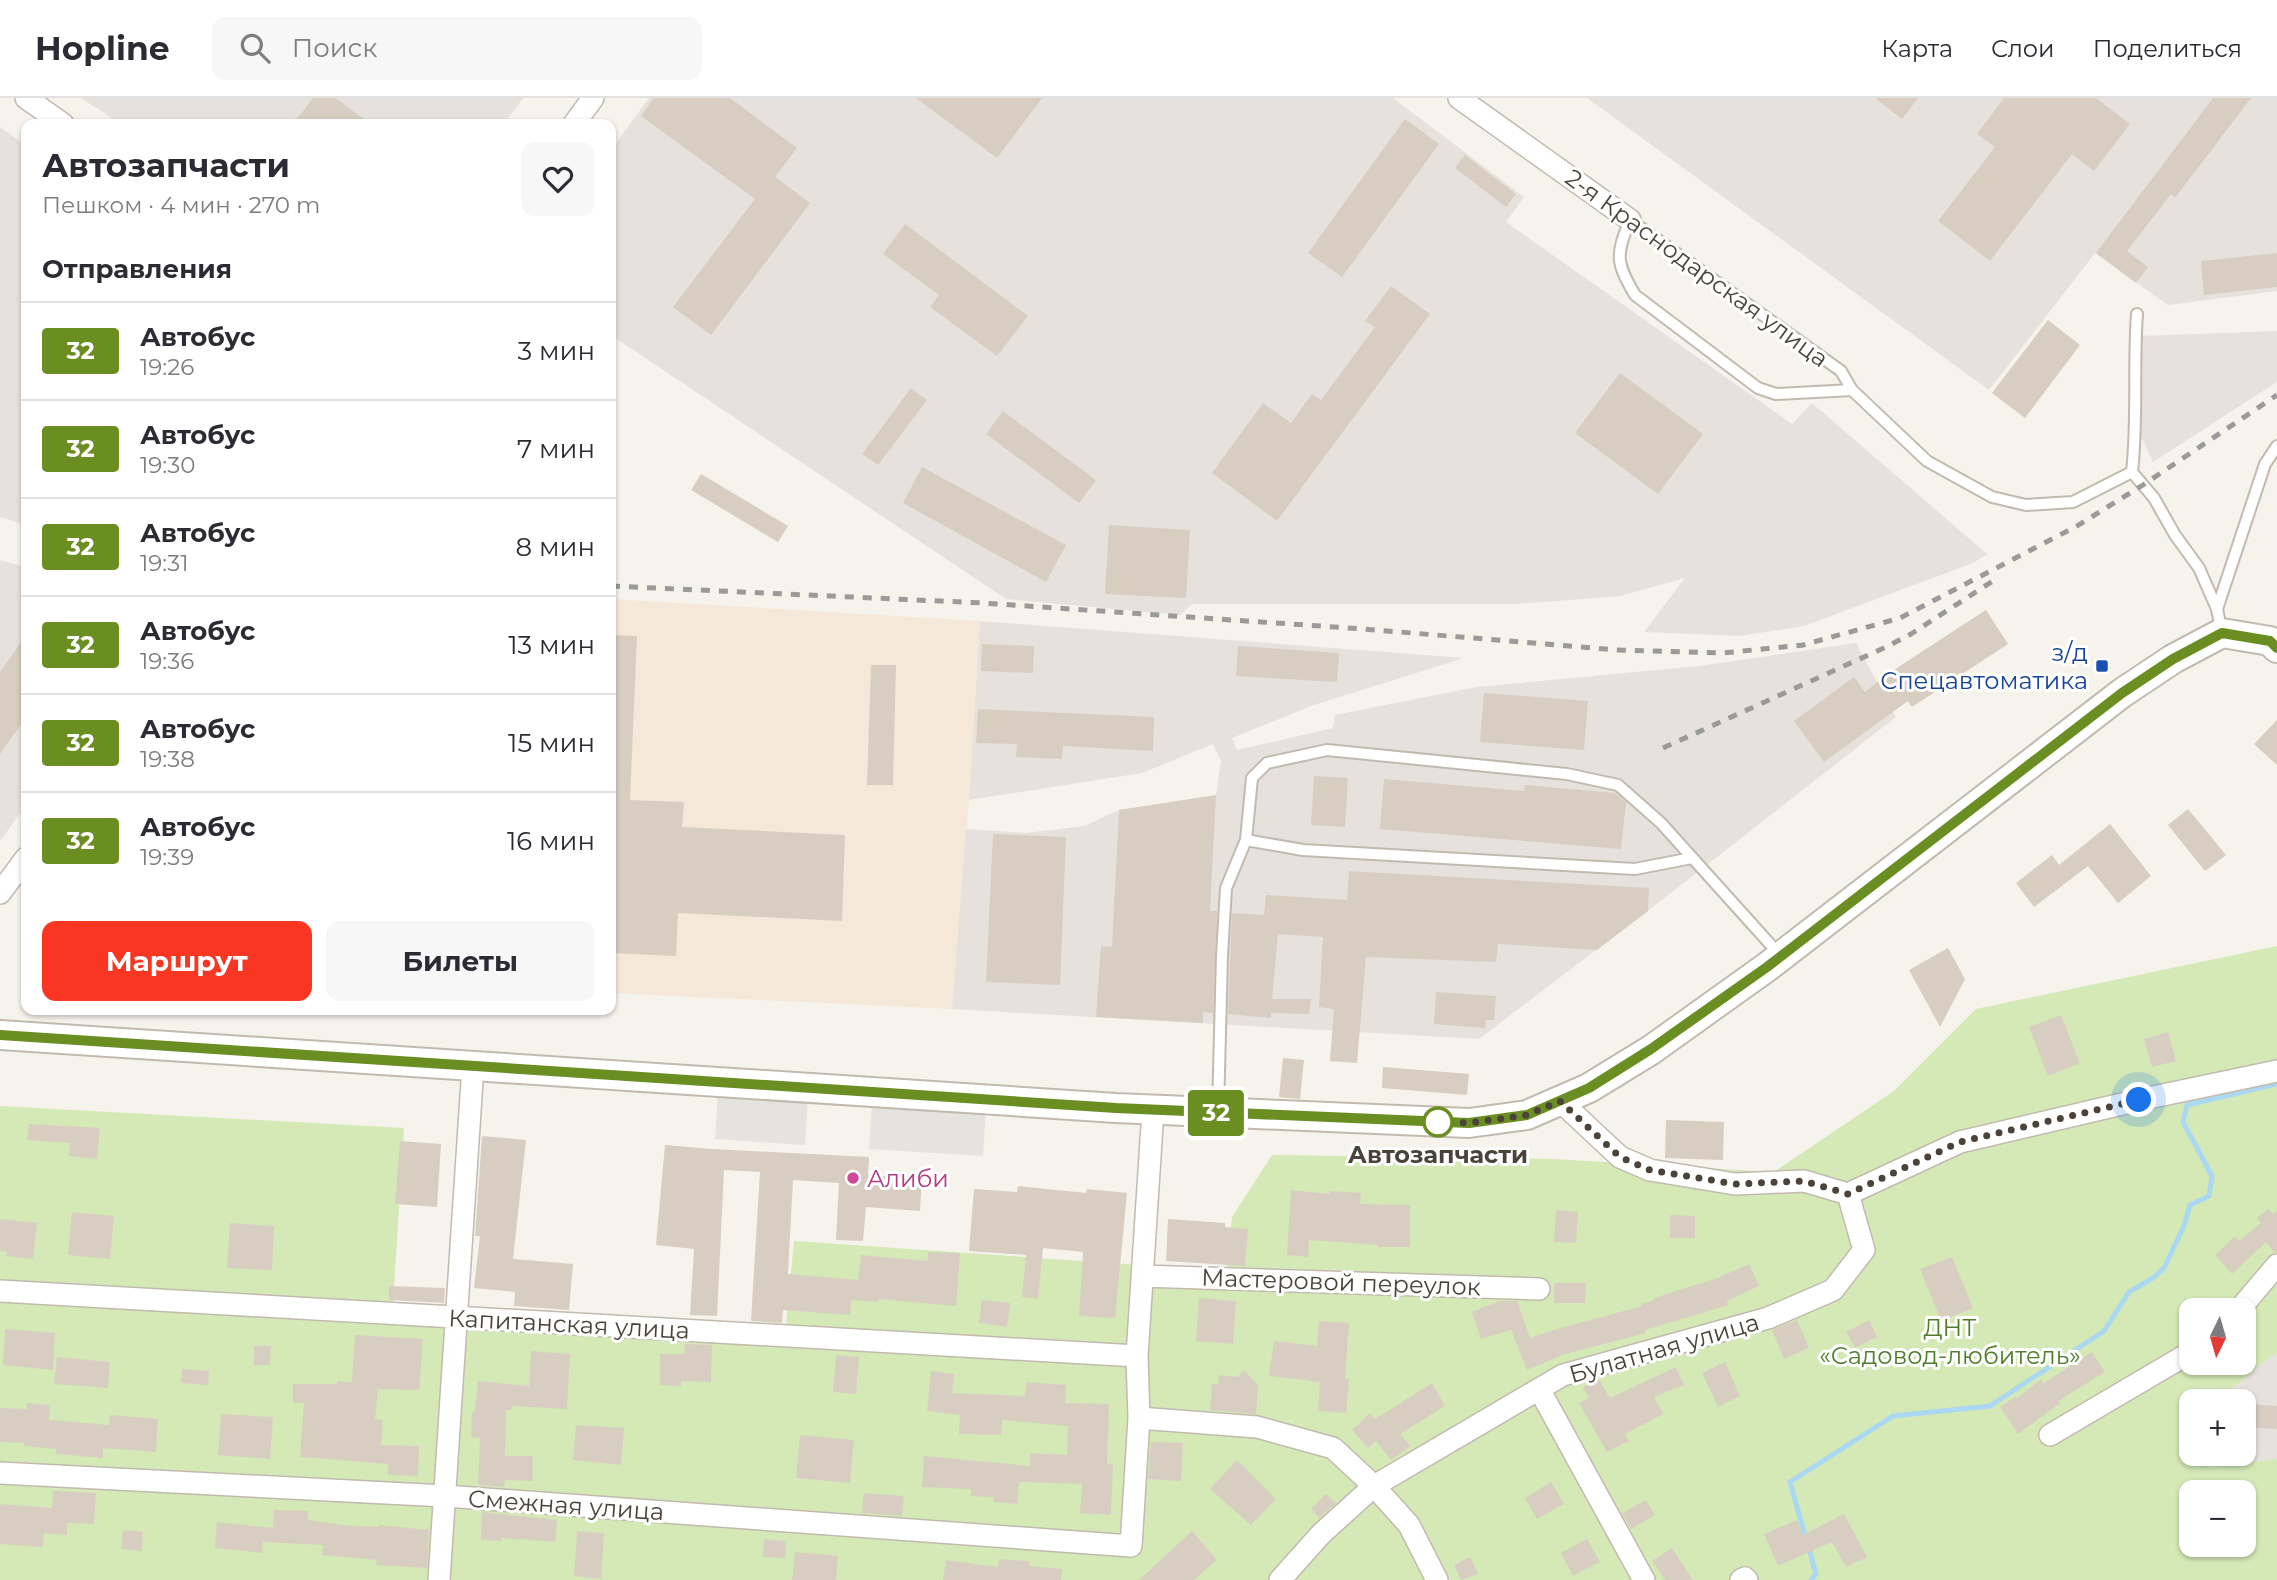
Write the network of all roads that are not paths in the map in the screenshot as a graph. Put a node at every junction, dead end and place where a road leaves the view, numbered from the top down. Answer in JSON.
{"nodes":[{"id":1,"x":26,"y":98,"type":"edge"},
{"id":2,"x":593,"y":98,"type":"edge"},
{"id":3,"x":1459,"y":98,"type":"edge"},
{"id":4,"x":56,"y":119,"type":"edge"},
{"id":5,"x":578,"y":119,"type":"edge"},
{"id":6,"x":1630,"y":220,"type":"junction"},
{"id":7,"x":2137,"y":314,"type":"dead end"},
{"id":8,"x":1852,"y":390,"type":"junction"},
{"id":9,"x":2277,"y":446,"type":"edge"},
{"id":10,"x":2132,"y":472,"type":"junction"},
{"id":11,"x":2220,"y":621,"type":"junction"},
{"id":12,"x":2277,"y":648,"type":"edge"},
{"id":13,"x":1246,"y":841,"type":"junction"},
{"id":14,"x":1692,"y":858,"type":"junction"},
{"id":15,"x":21,"y":865,"type":"edge"},
{"id":16,"x":0,"y":893,"type":"edge"},
{"id":17,"x":1781,"y":956,"type":"junction"},
{"id":18,"x":0,"y":1035,"type":"edge"},
{"id":19,"x":473,"y":1066,"type":"junction"},
{"id":20,"x":2277,"y":1071,"type":"edge"},
{"id":21,"x":1560,"y":1101,"type":"junction"},
{"id":22,"x":1153,"y":1110,"type":"junction"},
{"id":23,"x":1218,"y":1113,"type":"junction"},
{"id":24,"x":1848,"y":1194,"type":"junction"},
{"id":25,"x":2277,"y":1265,"type":"edge"},
{"id":26,"x":1142,"y":1276,"type":"junction"},
{"id":27,"x":1539,"y":1289,"type":"dead end"},
{"id":28,"x":0,"y":1292,"type":"edge"},
{"id":29,"x":2249,"y":1298,"type":"edge"},
{"id":30,"x":456,"y":1317,"type":"junction"},
{"id":31,"x":1137,"y":1356,"type":"junction"},
{"id":32,"x":2179,"y":1359,"type":"edge"},
{"id":33,"x":1539,"y":1390,"type":"junction"},
{"id":34,"x":1139,"y":1418,"type":"junction"},
{"id":35,"x":2050,"y":1435,"type":"dead end"},
{"id":36,"x":0,"y":1473,"type":"edge"},
{"id":37,"x":1374,"y":1486,"type":"junction"},
{"id":38,"x":445,"y":1496,"type":"junction"},
{"id":39,"x":439,"y":1580,"type":"edge"},
{"id":40,"x":1280,"y":1580,"type":"edge"},
{"id":41,"x":1437,"y":1580,"type":"edge"},
{"id":42,"x":1644,"y":1580,"type":"edge"}],
"edges":[{"from":1,"to":4,"type":"street"},
{"from":2,"to":5,"type":"street"},
{"from":3,"to":6,"type":"street","name":"2-я Краснодарская улица"},
{"from":6,"to":8,"type":"lane","name":"2-я Краснодарская улица"},
{"from":6,"to":8,"type":"lane"},
{"from":7,"to":10,"type":"lane"},
{"from":8,"to":10,"type":"lane","name":"2-я Краснодарская улица"},
{"from":9,"to":11,"type":"lane"},
{"from":10,"to":11,"type":"lane"},
{"from":11,"to":12,"type":"street"},
{"from":11,"to":17,"type":"street"},
{"from":13,"to":14,"type":"lane"},
{"from":13,"to":14,"type":"lane"},
{"from":13,"to":23,"type":"lane"},
{"from":14,"to":17,"type":"lane"},
{"from":15,"to":16,"type":"street"},
{"from":17,"to":21,"type":"street"},
{"from":18,"to":19,"type":"street"},
{"from":19,"to":22,"type":"street"},
{"from":19,"to":30,"type":"street"},
{"from":20,"to":24,"type":"street"},
{"from":21,"to":23,"type":"street"},
{"from":21,"to":24,"type":"street"},
{"from":22,"to":23,"type":"street"},
{"from":22,"to":26,"type":"street"},
{"from":24,"to":33,"type":"street","name":"Булатная улица"},
{"from":25,"to":29,"type":"street"},
{"from":26,"to":27,"type":"street","name":"Мастеровой переулок"},
{"from":26,"to":31,"type":"street"},
{"from":28,"to":30,"type":"street","name":"Капитанская улица"},
{"from":30,"to":31,"type":"street","name":"Капитанская улица"},
{"from":30,"to":38,"type":"street"},
{"from":31,"to":34,"type":"street"},
{"from":32,"to":35,"type":"street"},
{"from":33,"to":37,"type":"street","name":"Булатная улица"},
{"from":33,"to":42,"type":"street"},
{"from":34,"to":37,"type":"street"},
{"from":34,"to":38,"type":"street","name":"Смежная улица"},
{"from":36,"to":38,"type":"street","name":"Смежная улица"},
{"from":37,"to":40,"type":"street","name":"Булатная улица"},
{"from":37,"to":41,"type":"street"},
{"from":38,"to":39,"type":"street"}]}
